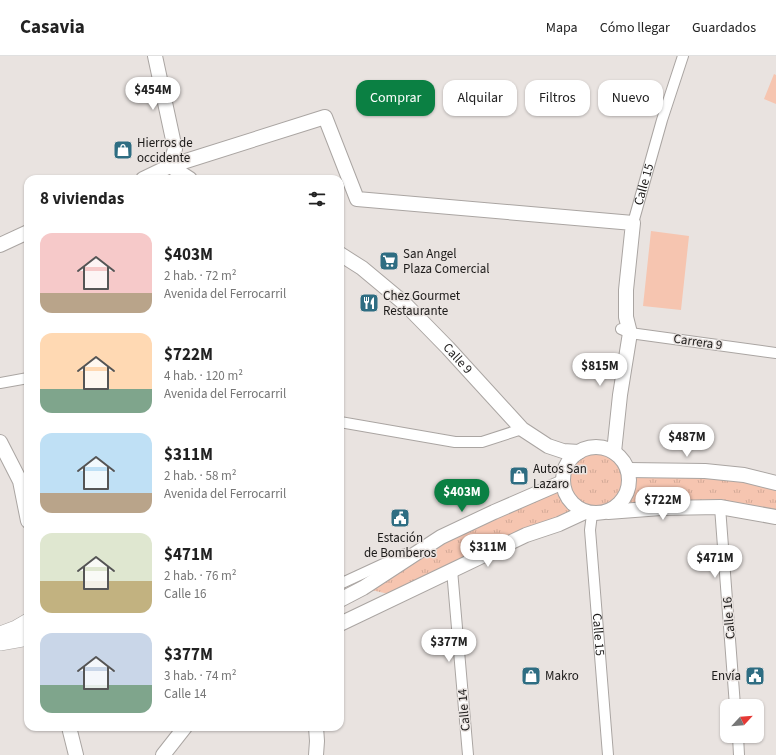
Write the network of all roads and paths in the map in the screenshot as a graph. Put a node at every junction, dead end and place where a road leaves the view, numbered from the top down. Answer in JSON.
{"nodes":[{"id":1,"x":155,"y":56,"type":"edge"},
{"id":2,"x":683,"y":56,"type":"edge"},
{"id":3,"x":170,"y":166,"type":"junction"},
{"id":4,"x":151,"y":175,"type":"edge"},
{"id":5,"x":184,"y":175,"type":"edge"},
{"id":6,"x":633,"y":223,"type":"junction"},
{"id":7,"x":24,"y":234,"type":"edge"},
{"id":8,"x":0,"y":245,"type":"edge"},
{"id":9,"x":344,"y":257,"type":"edge"},
{"id":10,"x":626,"y":326,"type":"junction"},
{"id":11,"x":776,"y":353,"type":"edge"},
{"id":12,"x":24,"y":379,"type":"edge"},
{"id":13,"x":0,"y":383,"type":"edge"},
{"id":14,"x":344,"y":423,"type":"edge"},
{"id":15,"x":522,"y":429,"type":"junction"},
{"id":16,"x":0,"y":442,"type":"edge"},
{"id":17,"x":610,"y":450,"type":"junction"},
{"id":18,"x":579,"y":452,"type":"junction"},
{"id":19,"x":628,"y":470,"type":"junction"},
{"id":20,"x":563,"y":482,"type":"junction"},
{"id":21,"x":776,"y":483,"type":"edge"},
{"id":22,"x":24,"y":501,"type":"edge"},
{"id":23,"x":720,"y":506,"type":"junction"},
{"id":24,"x":606,"y":512,"type":"junction"},
{"id":25,"x":588,"y":513,"type":"junction"},
{"id":26,"x":776,"y":517,"type":"edge"},
{"id":27,"x":441,"y":537,"type":"junction"},
{"id":28,"x":452,"y":570,"type":"junction"},
{"id":29,"x":344,"y":582,"type":"edge"},
{"id":30,"x":344,"y":598,"type":"edge"},
{"id":31,"x":344,"y":622,"type":"edge"},
{"id":32,"x":24,"y":623,"type":"edge"},
{"id":33,"x":0,"y":634,"type":"edge"},
{"id":34,"x":24,"y":639,"type":"edge"},
{"id":35,"x":0,"y":643,"type":"edge"},
{"id":36,"x":734,"y":699,"type":"edge"},
{"id":37,"x":70,"y":731,"type":"edge"},
{"id":38,"x":79,"y":731,"type":"edge"},
{"id":39,"x":182,"y":731,"type":"edge"},
{"id":40,"x":316,"y":731,"type":"edge"},
{"id":41,"x":738,"y":743,"type":"edge"},
{"id":42,"x":76,"y":755,"type":"edge"},
{"id":43,"x":85,"y":755,"type":"edge"},
{"id":44,"x":163,"y":755,"type":"edge"},
{"id":45,"x":316,"y":755,"type":"edge"},
{"id":46,"x":468,"y":755,"type":"edge"},
{"id":47,"x":608,"y":755,"type":"edge"},
{"id":48,"x":739,"y":755,"type":"edge"}],
"edges":[{"from":1,"to":3,"type":"main road"},
{"from":2,"to":6,"type":"street","name":"Calle 15"},
{"from":3,"to":4,"type":"main road"},
{"from":3,"to":5,"type":"main road"},
{"from":3,"to":6,"type":"main road"},
{"from":6,"to":10,"type":"main road","name":"Calle 15"},
{"from":7,"to":8,"type":"main road"},
{"from":9,"to":15,"type":"main road","name":"Calle 9"},
{"from":10,"to":11,"type":"street","name":"Carrera 9"},
{"from":10,"to":17,"type":"main road","name":"Calle 15"},
{"from":12,"to":13,"type":"street"},
{"from":14,"to":15,"type":"street"},
{"from":15,"to":18,"type":"main road","name":"Calle 9"},
{"from":16,"to":22,"type":"main road"},
{"from":17,"to":18,"type":"main road"},
{"from":17,"to":19,"type":"main road"},
{"from":18,"to":20,"type":"main road"},
{"from":19,"to":21,"type":"main road"},
{"from":19,"to":24,"type":"main road"},
{"from":20,"to":25,"type":"main road"},
{"from":20,"to":27,"type":"main road"},
{"from":23,"to":24,"type":"main road"},
{"from":23,"to":26,"type":"main road"},
{"from":23,"to":36,"type":"street","name":"Calle 16"},
{"from":24,"to":25,"type":"main road"},
{"from":25,"to":28,"type":"main road"},
{"from":25,"to":47,"type":"street","name":"Calle 15"},
{"from":27,"to":29,"type":"street"},
{"from":27,"to":30,"type":"main road"},
{"from":28,"to":31,"type":"main road"},
{"from":28,"to":46,"type":"street","name":"Calle 14"},
{"from":32,"to":33,"type":"main road"},
{"from":34,"to":35,"type":"main road"},
{"from":37,"to":42,"type":"main road"},
{"from":38,"to":43,"type":"main road"},
{"from":39,"to":44,"type":"main road"},
{"from":40,"to":45,"type":"main road"},
{"from":41,"to":48,"type":"street"}]}
